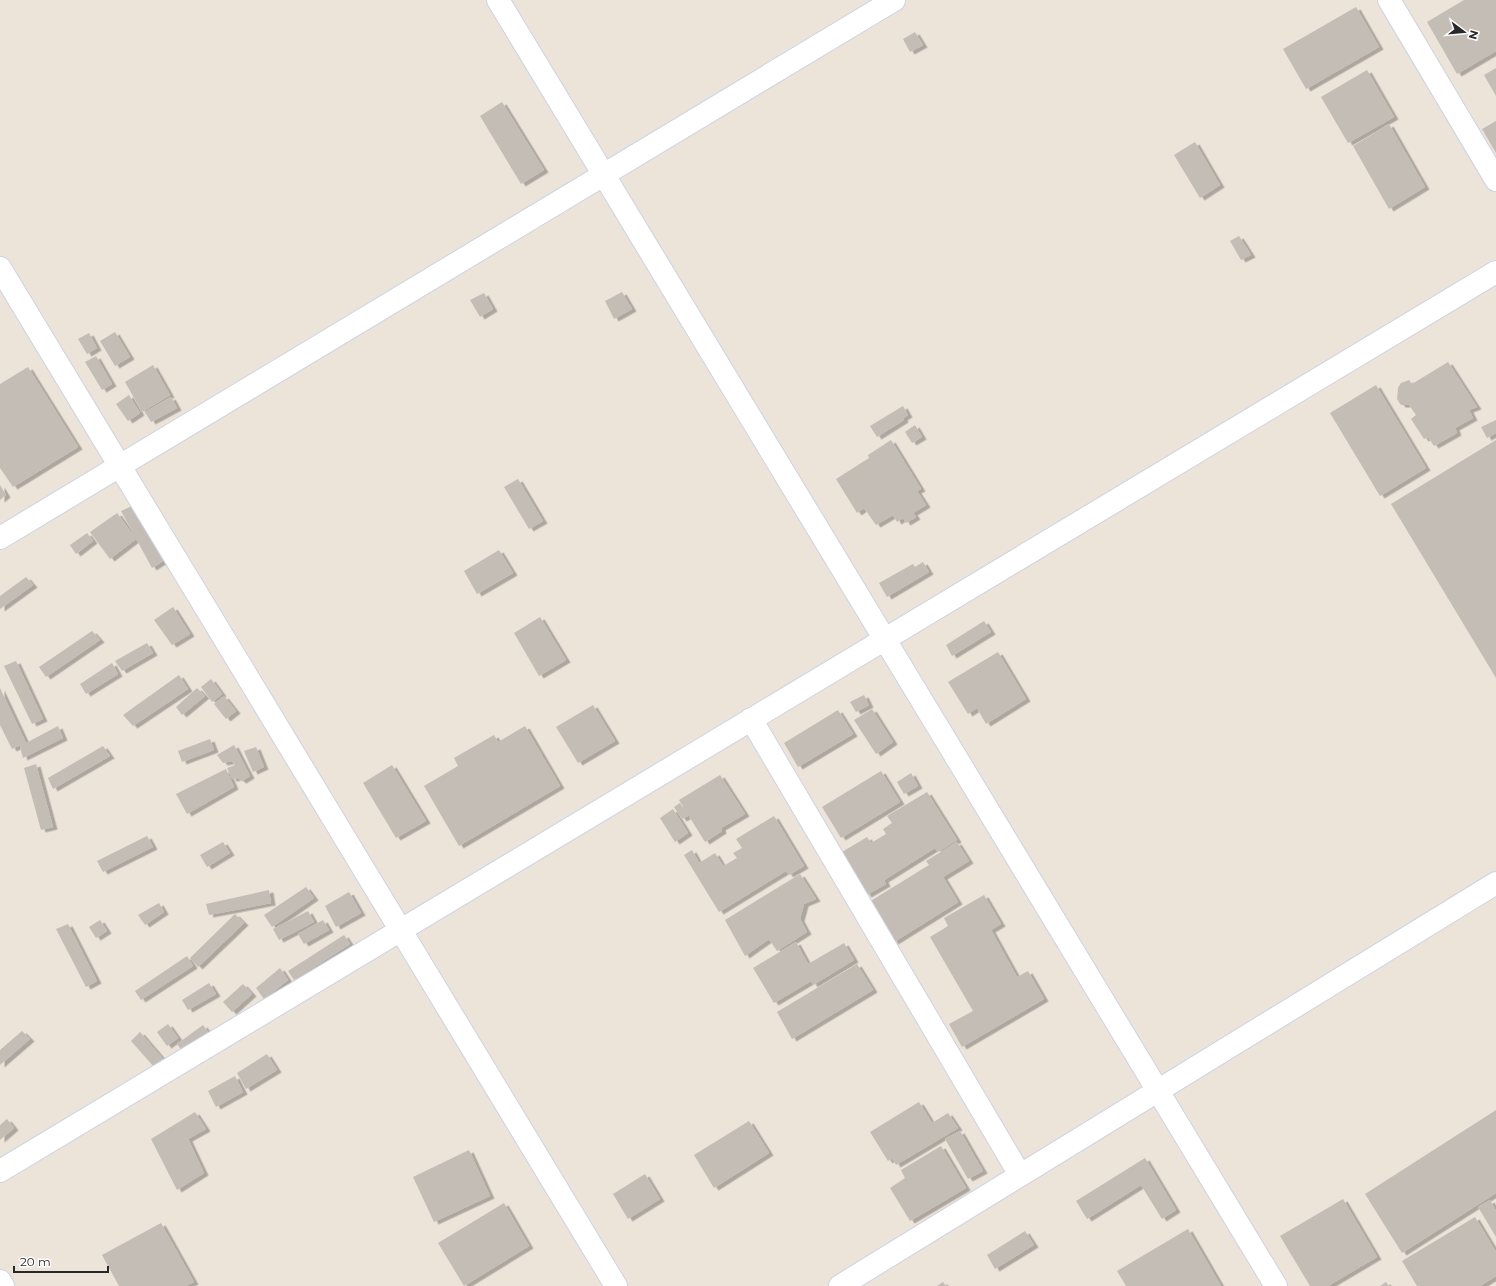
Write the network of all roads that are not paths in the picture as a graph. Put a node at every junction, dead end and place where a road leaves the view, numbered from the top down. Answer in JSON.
{"nodes":[{"id":1,"x":498,"y":0,"type":"edge"},
{"id":2,"x":894,"y":0,"type":"edge"},
{"id":3,"x":1389,"y":0,"type":"edge"},
{"id":4,"x":604,"y":174,"type":"junction"},
{"id":5,"x":1496,"y":180,"type":"edge"},
{"id":6,"x":0,"y":268,"type":"edge"},
{"id":7,"x":1496,"y":272,"type":"edge"},
{"id":8,"x":120,"y":466,"type":"junction"},
{"id":9,"x":0,"y":538,"type":"edge"},
{"id":10,"x":885,"y":640,"type":"junction"},
{"id":11,"x":751,"y":719,"type":"junction"},
{"id":12,"x":1496,"y":884,"type":"edge"},
{"id":13,"x":401,"y":931,"type":"junction"},
{"id":14,"x":1158,"y":1091,"type":"junction"},
{"id":15,"x":0,"y":1171,"type":"edge"},
{"id":16,"x":1020,"y":1175,"type":"junction"},
{"id":17,"x":0,"y":1281,"type":"edge"},
{"id":18,"x":3,"y":1286,"type":"edge"},
{"id":19,"x":616,"y":1286,"type":"edge"},
{"id":20,"x":840,"y":1286,"type":"edge"},
{"id":21,"x":1276,"y":1286,"type":"edge"}],
"edges":[{"from":1,"to":4,"type":"street"},
{"from":2,"to":4,"type":"street"},
{"from":3,"to":5,"type":"street"},
{"from":4,"to":8,"type":"street"},
{"from":4,"to":10,"type":"street"},
{"from":6,"to":8,"type":"street"},
{"from":7,"to":10,"type":"street"},
{"from":8,"to":9,"type":"street"},
{"from":8,"to":13,"type":"street"},
{"from":10,"to":11,"type":"street"},
{"from":10,"to":14,"type":"street"},
{"from":11,"to":13,"type":"street"},
{"from":11,"to":16,"type":"street"},
{"from":12,"to":14,"type":"street"},
{"from":13,"to":15,"type":"street"},
{"from":13,"to":19,"type":"street"},
{"from":14,"to":16,"type":"street"},
{"from":14,"to":21,"type":"street"},
{"from":16,"to":20,"type":"street"},
{"from":17,"to":18,"type":"street"}]}
